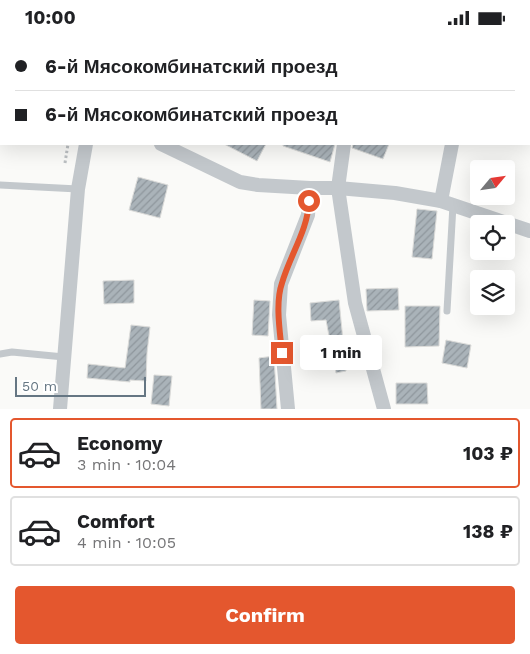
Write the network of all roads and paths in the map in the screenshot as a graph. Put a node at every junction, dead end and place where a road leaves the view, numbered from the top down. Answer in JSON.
{"nodes":[{"id":1,"x":86,"y":145,"type":"edge"},
{"id":2,"x":163,"y":145,"type":"edge"},
{"id":3,"x":344,"y":145,"type":"edge"},
{"id":4,"x":452,"y":145,"type":"edge"},
{"id":5,"x":0,"y":185,"type":"edge"},
{"id":6,"x":310,"y":188,"type":"junction"},
{"id":7,"x":338,"y":188,"type":"junction"},
{"id":8,"x":78,"y":189,"type":"junction"},
{"id":9,"x":447,"y":203,"type":"junction"},
{"id":10,"x":530,"y":231,"type":"edge"},
{"id":11,"x":447,"y":311,"type":"dead end"},
{"id":12,"x":0,"y":354,"type":"edge"},
{"id":13,"x":64,"y":357,"type":"junction"},
{"id":14,"x":60,"y":409,"type":"edge"},
{"id":15,"x":288,"y":409,"type":"edge"},
{"id":16,"x":384,"y":409,"type":"edge"}],
"edges":[{"from":1,"to":8,"type":"street"},
{"from":2,"to":6,"type":"street"},
{"from":3,"to":7,"type":"street"},
{"from":4,"to":9,"type":"street"},
{"from":5,"to":8,"type":"lane"},
{"from":6,"to":7,"type":"street"},
{"from":6,"to":15,"type":"street"},
{"from":7,"to":9,"type":"street"},
{"from":7,"to":16,"type":"street"},
{"from":8,"to":13,"type":"street"},
{"from":9,"to":10,"type":"street"},
{"from":9,"to":11,"type":"lane"},
{"from":12,"to":13,"type":"lane"},
{"from":13,"to":14,"type":"street"}]}
